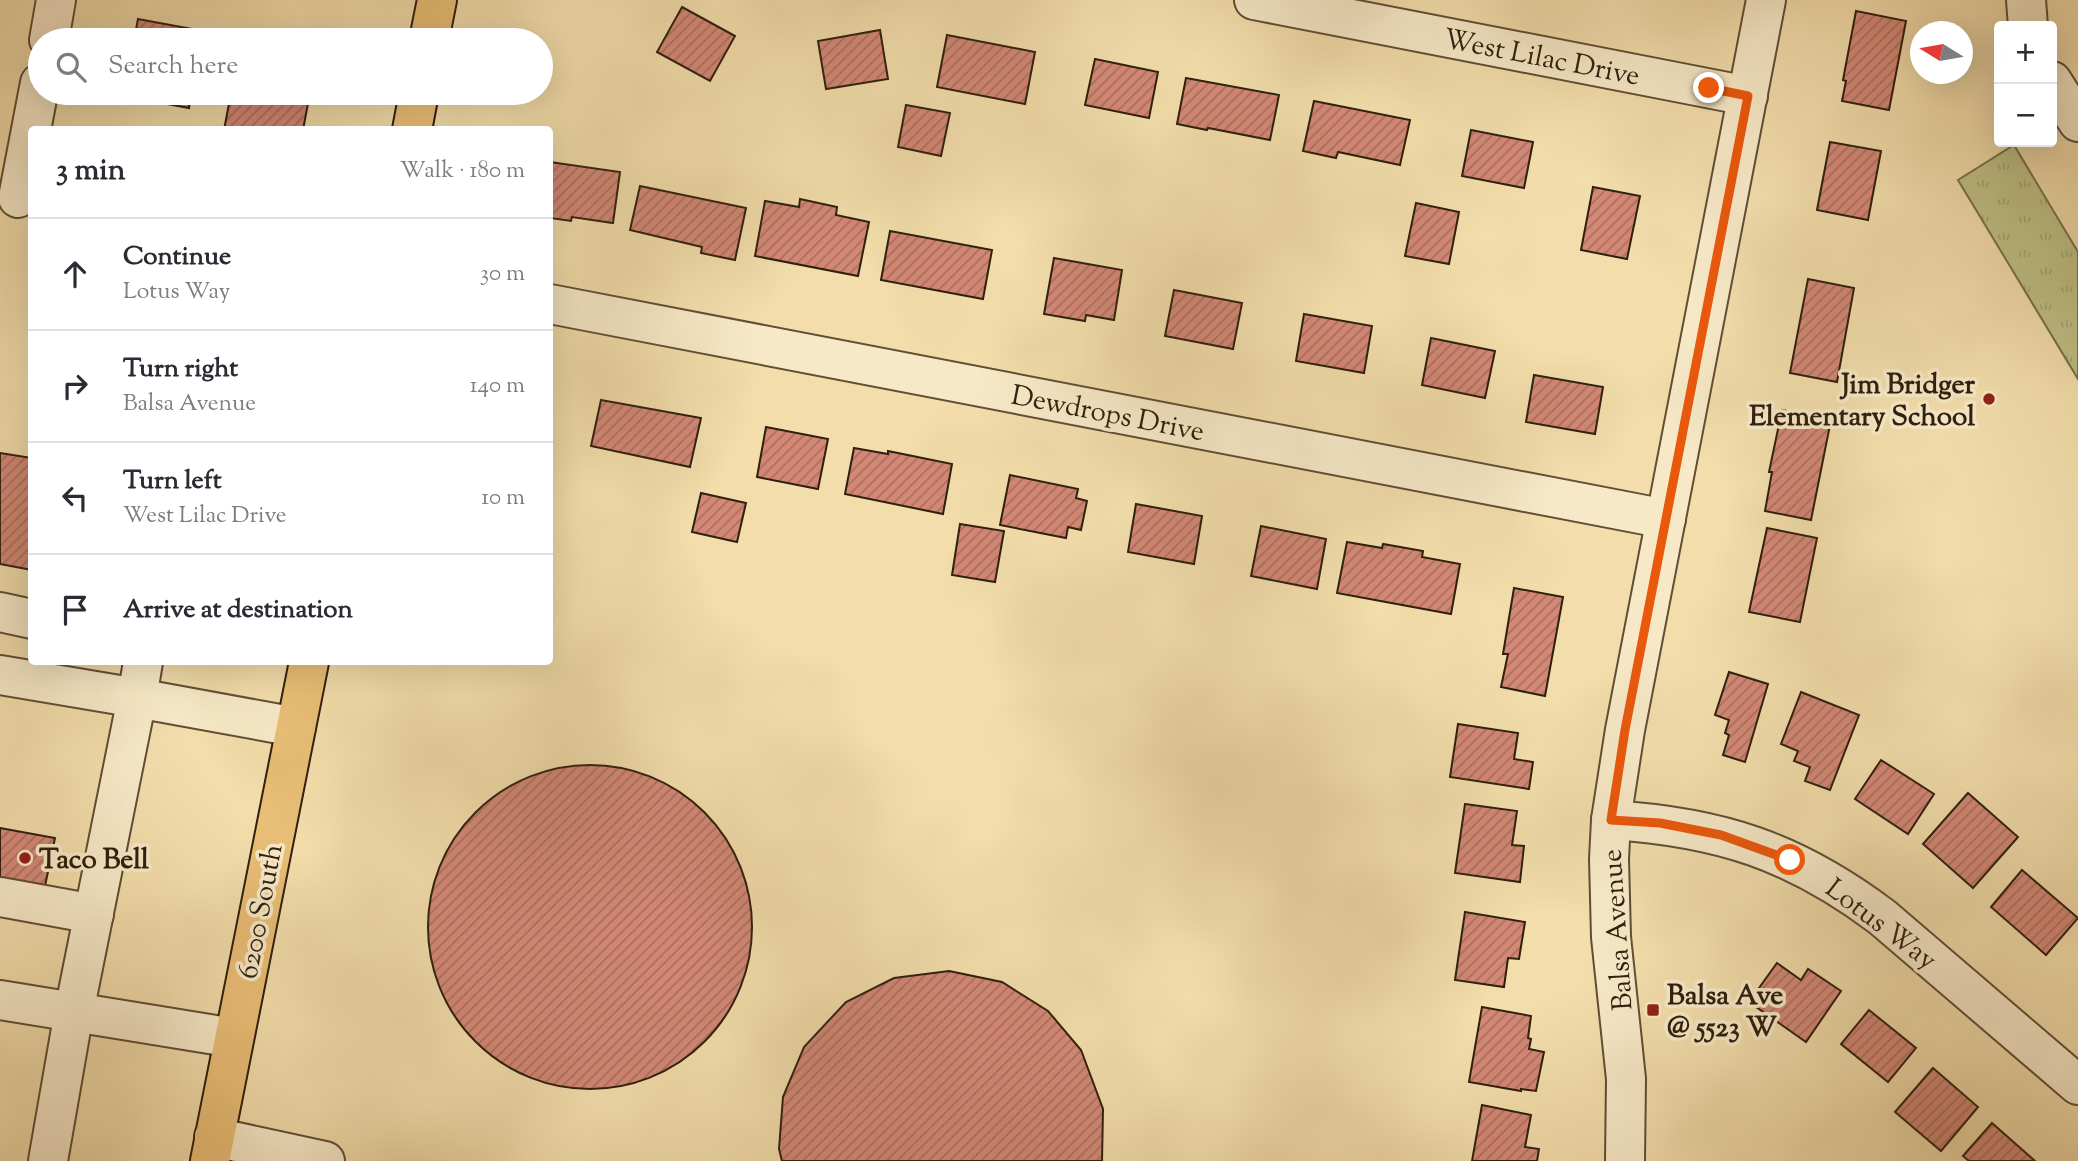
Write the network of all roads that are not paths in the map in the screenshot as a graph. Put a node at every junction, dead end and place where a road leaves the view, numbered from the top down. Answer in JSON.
{"nodes":[{"id":1,"x":56,"y":0,"type":"edge"},
{"id":2,"x":437,"y":0,"type":"edge"},
{"id":3,"x":1254,"y":0,"type":"edge"},
{"id":4,"x":1766,"y":0,"type":"edge"},
{"id":5,"x":2026,"y":0,"type":"edge"},
{"id":6,"x":2028,"y":21,"type":"edge"},
{"id":7,"x":50,"y":28,"type":"edge"},
{"id":8,"x":431,"y":28,"type":"edge"},
{"id":9,"x":2054,"y":84,"type":"edge"},
{"id":10,"x":1748,"y":96,"type":"junction"},
{"id":11,"x":35,"y":105,"type":"edge"},
{"id":12,"x":417,"y":105,"type":"edge"},
{"id":13,"x":2078,"y":122,"type":"edge"},
{"id":14,"x":31,"y":126,"type":"edge"},
{"id":15,"x":413,"y":126,"type":"edge"},
{"id":16,"x":28,"y":140,"type":"edge"},
{"id":17,"x":16,"y":198,"type":"edge"},
{"id":18,"x":553,"y":305,"type":"edge"},
{"id":19,"x":1666,"y":519,"type":"junction"},
{"id":20,"x":0,"y":612,"type":"edge"},
{"id":21,"x":28,"y":618,"type":"edge"},
{"id":22,"x":142,"y":665,"type":"edge"},
{"id":23,"x":308,"y":665,"type":"edge"},
{"id":24,"x":0,"y":675,"type":"edge"},
{"id":25,"x":136,"y":698,"type":"junction"},
{"id":26,"x":296,"y":727,"type":"junction"},
{"id":27,"x":1611,"y":820,"type":"junction"},
{"id":28,"x":0,"y":897,"type":"edge"},
{"id":29,"x":94,"y":914,"type":"junction"},
{"id":30,"x":0,"y":1000,"type":"edge"},
{"id":31,"x":74,"y":1012,"type":"junction"},
{"id":32,"x":234,"y":1038,"type":"junction"},
{"id":33,"x":2078,"y":1085,"type":"edge"},
{"id":34,"x":212,"y":1149,"type":"edge"},
{"id":35,"x":48,"y":1161,"type":"edge"},
{"id":36,"x":325,"y":1161,"type":"edge"},
{"id":37,"x":1625,"y":1161,"type":"edge"}],
"edges":[{"from":1,"to":7,"type":"street"},
{"from":2,"to":8,"type":"main road"},
{"from":3,"to":10,"type":"street","name":"West Lilac Drive"},
{"from":4,"to":10,"type":"street","name":"Balsa Avenue"},
{"from":5,"to":6,"type":"street"},
{"from":9,"to":13,"type":"street"},
{"from":10,"to":19,"type":"street","name":"Balsa Avenue"},
{"from":11,"to":14,"type":"street"},
{"from":12,"to":15,"type":"main road"},
{"from":16,"to":17,"type":"street"},
{"from":18,"to":19,"type":"street","name":"Dewdrops Drive"},
{"from":19,"to":27,"type":"street","name":"Balsa Avenue"},
{"from":20,"to":21,"type":"street"},
{"from":22,"to":25,"type":"street"},
{"from":23,"to":26,"type":"main road","name":"6200 South"},
{"from":24,"to":25,"type":"street"},
{"from":25,"to":26,"type":"street"},
{"from":25,"to":29,"type":"street"},
{"from":26,"to":32,"type":"main road","name":"6200 South"},
{"from":27,"to":33,"type":"street","name":"Lotus Way"},
{"from":27,"to":37,"type":"street","name":"Balsa Avenue"},
{"from":28,"to":29,"type":"street"},
{"from":29,"to":31,"type":"street"},
{"from":30,"to":31,"type":"street"},
{"from":31,"to":32,"type":"street"},
{"from":31,"to":35,"type":"street"},
{"from":32,"to":34,"type":"main road","name":"6200 South"},
{"from":34,"to":36,"type":"street"}]}
